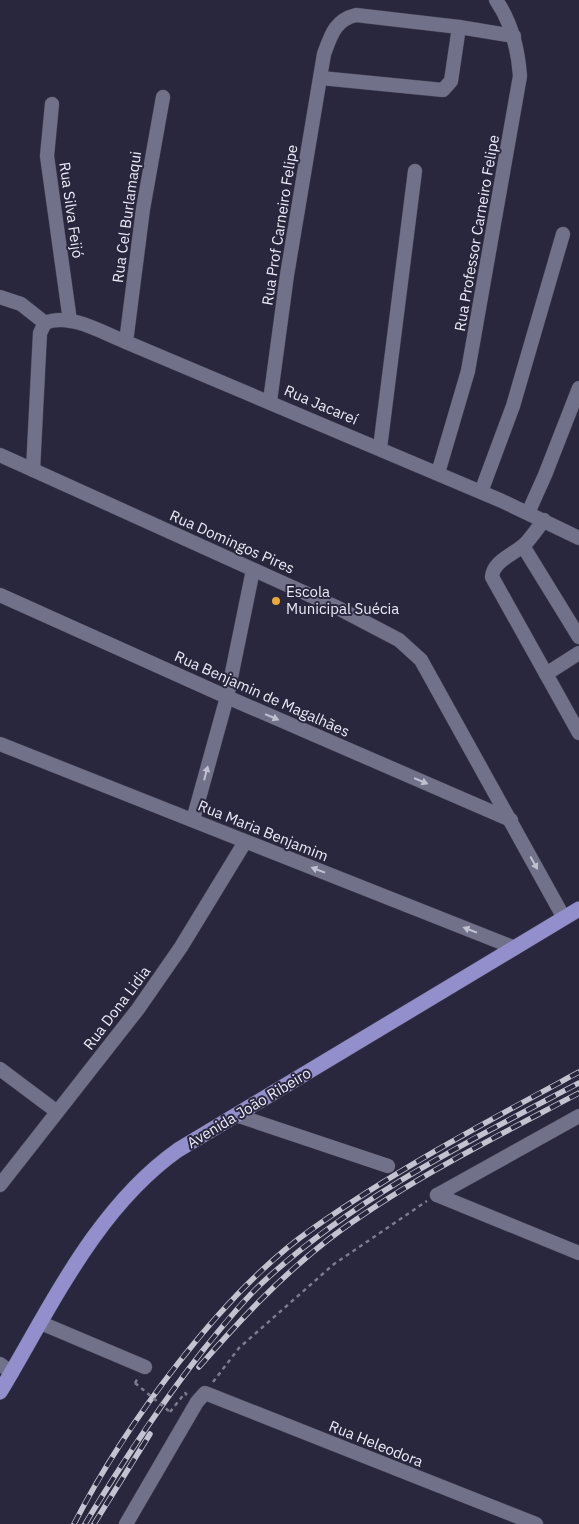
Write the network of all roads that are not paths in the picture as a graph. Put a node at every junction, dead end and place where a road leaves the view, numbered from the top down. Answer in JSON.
{"nodes":[{"id":1,"x":496,"y":0,"type":"edge"},
{"id":2,"x":459,"y":27,"type":"junction"},
{"id":3,"x":514,"y":36,"type":"junction"},
{"id":4,"x":321,"y":78,"type":"junction"},
{"id":5,"x":163,"y":97,"type":"dead end"},
{"id":6,"x":52,"y":104,"type":"dead end"},
{"id":7,"x":415,"y":171,"type":"dead end"},
{"id":8,"x":563,"y":234,"type":"dead end"},
{"id":9,"x":0,"y":297,"type":"edge"},
{"id":10,"x":70,"y":320,"type":"junction"},
{"id":11,"x":45,"y":323,"type":"junction"},
{"id":12,"x":126,"y":342,"type":"junction"},
{"id":13,"x":579,"y":388,"type":"edge"},
{"id":14,"x":270,"y":402,"type":"junction"},
{"id":15,"x":380,"y":448,"type":"junction"},
{"id":16,"x":0,"y":455,"type":"edge"},
{"id":17,"x":34,"y":470,"type":"junction"},
{"id":18,"x":438,"y":473,"type":"junction"},
{"id":19,"x":481,"y":492,"type":"junction"},
{"id":20,"x":528,"y":513,"type":"junction"},
{"id":21,"x":544,"y":520,"type":"junction"},
{"id":22,"x":579,"y":538,"type":"edge"},
{"id":23,"x":522,"y":546,"type":"junction"},
{"id":24,"x":253,"y":570,"type":"junction"},
{"id":25,"x":0,"y":595,"type":"edge"},
{"id":26,"x":579,"y":637,"type":"edge"},
{"id":27,"x":579,"y":652,"type":"edge"},
{"id":28,"x":546,"y":674,"type":"junction"},
{"id":29,"x":227,"y":697,"type":"junction"},
{"id":30,"x":579,"y":733,"type":"edge"},
{"id":31,"x":0,"y":744,"type":"edge"},
{"id":32,"x":193,"y":820,"type":"junction"},
{"id":33,"x":511,"y":820,"type":"junction"},
{"id":34,"x":245,"y":842,"type":"junction"},
{"id":35,"x":579,"y":909,"type":"edge"},
{"id":36,"x":564,"y":918,"type":"junction"},
{"id":37,"x":515,"y":948,"type":"junction"},
{"id":38,"x":0,"y":1069,"type":"edge"},
{"id":39,"x":56,"y":1111,"type":"junction"},
{"id":40,"x":236,"y":1115,"type":"junction"},
{"id":41,"x":579,"y":1116,"type":"edge"},
{"id":42,"x":388,"y":1166,"type":"dead end"},
{"id":43,"x":0,"y":1185,"type":"edge"},
{"id":44,"x":579,"y":1253,"type":"edge"},
{"id":45,"x":41,"y":1323,"type":"junction"},
{"id":46,"x":145,"y":1366,"type":"dead end"},
{"id":47,"x":6,"y":1368,"type":"edge"},
{"id":48,"x":0,"y":1392,"type":"edge"},
{"id":49,"x":126,"y":1524,"type":"edge"},
{"id":50,"x":536,"y":1524,"type":"edge"}],
"edges":[{"from":1,"to":3,"type":"street","name":"Rua Professor Carneiro Felipe"},
{"from":2,"to":3,"type":"street","name":"Rua Prof Carneiro Felipe"},
{"from":2,"to":4,"type":"street","name":"Rua Prof Carneiro Felipe"},
{"from":2,"to":4,"type":"street"},
{"from":3,"to":18,"type":"street","name":"Rua Professor Carneiro Felipe"},
{"from":4,"to":14,"type":"street","name":"Rua Prof Carneiro Felipe"},
{"from":5,"to":12,"type":"street","name":"Rua Cel Burlamaqui"},
{"from":6,"to":10,"type":"street","name":"Rua Silva Feijó"},
{"from":7,"to":15,"type":"street"},
{"from":8,"to":19,"type":"street"},
{"from":9,"to":11,"type":"street"},
{"from":10,"to":11,"type":"street","name":"Rua Jacareí"},
{"from":10,"to":12,"type":"street","name":"Rua Jacareí"},
{"from":11,"to":17,"type":"street"},
{"from":12,"to":14,"type":"street","name":"Rua Jacareí"},
{"from":13,"to":20,"type":"street"},
{"from":14,"to":15,"type":"street","name":"Rua Jacareí"},
{"from":15,"to":18,"type":"street","name":"Rua Jacareí"},
{"from":16,"to":17,"type":"street","name":"Rua Domingos Pires"},
{"from":17,"to":24,"type":"street","name":"Rua Domingos Pires"},
{"from":18,"to":19,"type":"street","name":"Rua Jacareí"},
{"from":19,"to":20,"type":"street","name":"Rua Jacareí"},
{"from":20,"to":21,"type":"street","name":"Rua Jacareí"},
{"from":21,"to":22,"type":"street","name":"Rua Jacareí"},
{"from":21,"to":23,"type":"street"},
{"from":23,"to":26,"type":"street"},
{"from":23,"to":28,"type":"street"},
{"from":24,"to":29,"type":"street"},
{"from":24,"to":33,"type":"street","name":"Rua Domingos Pires"},
{"from":25,"to":29,"type":"street","name":"Rua Benjamin de Magalhães"},
{"from":27,"to":28,"type":"street"},
{"from":28,"to":30,"type":"street"},
{"from":32,"to":29,"type":"street","one_way":true},
{"from":29,"to":33,"type":"street","name":"Rua Benjamin de Magalhães","one_way":true},
{"from":31,"to":32,"type":"street","name":"Rua Maria Benjamim"},
{"from":32,"to":34,"type":"street","name":"Rua Maria Benjamim"},
{"from":33,"to":36,"type":"street","name":"Rua Domingos Pires","one_way":true},
{"from":37,"to":34,"type":"street","name":"Rua Maria Benjamim","one_way":true},
{"from":34,"to":39,"type":"street","name":"Rua Dona Lidia"},
{"from":35,"to":36,"type":"main road","name":"Avenida João Ribeiro"},
{"from":36,"to":37,"type":"main road","name":"Avenida João Ribeiro"},
{"from":37,"to":40,"type":"main road","name":"Avenida João Ribeiro"},
{"from":38,"to":39,"type":"street"},
{"from":39,"to":43,"type":"street","name":"Rua Dona Lidia"},
{"from":40,"to":42,"type":"street"},
{"from":40,"to":45,"type":"main road","name":"Avenida João Ribeiro"},
{"from":41,"to":44,"type":"street"},
{"from":45,"to":46,"type":"street"},
{"from":45,"to":47,"type":"main road","name":"Avenida João Ribeiro"},
{"from":47,"to":48,"type":"main road","name":"Avenida João Ribeiro"},
{"from":49,"to":50,"type":"street","name":"Rua Heleodora"}]}
